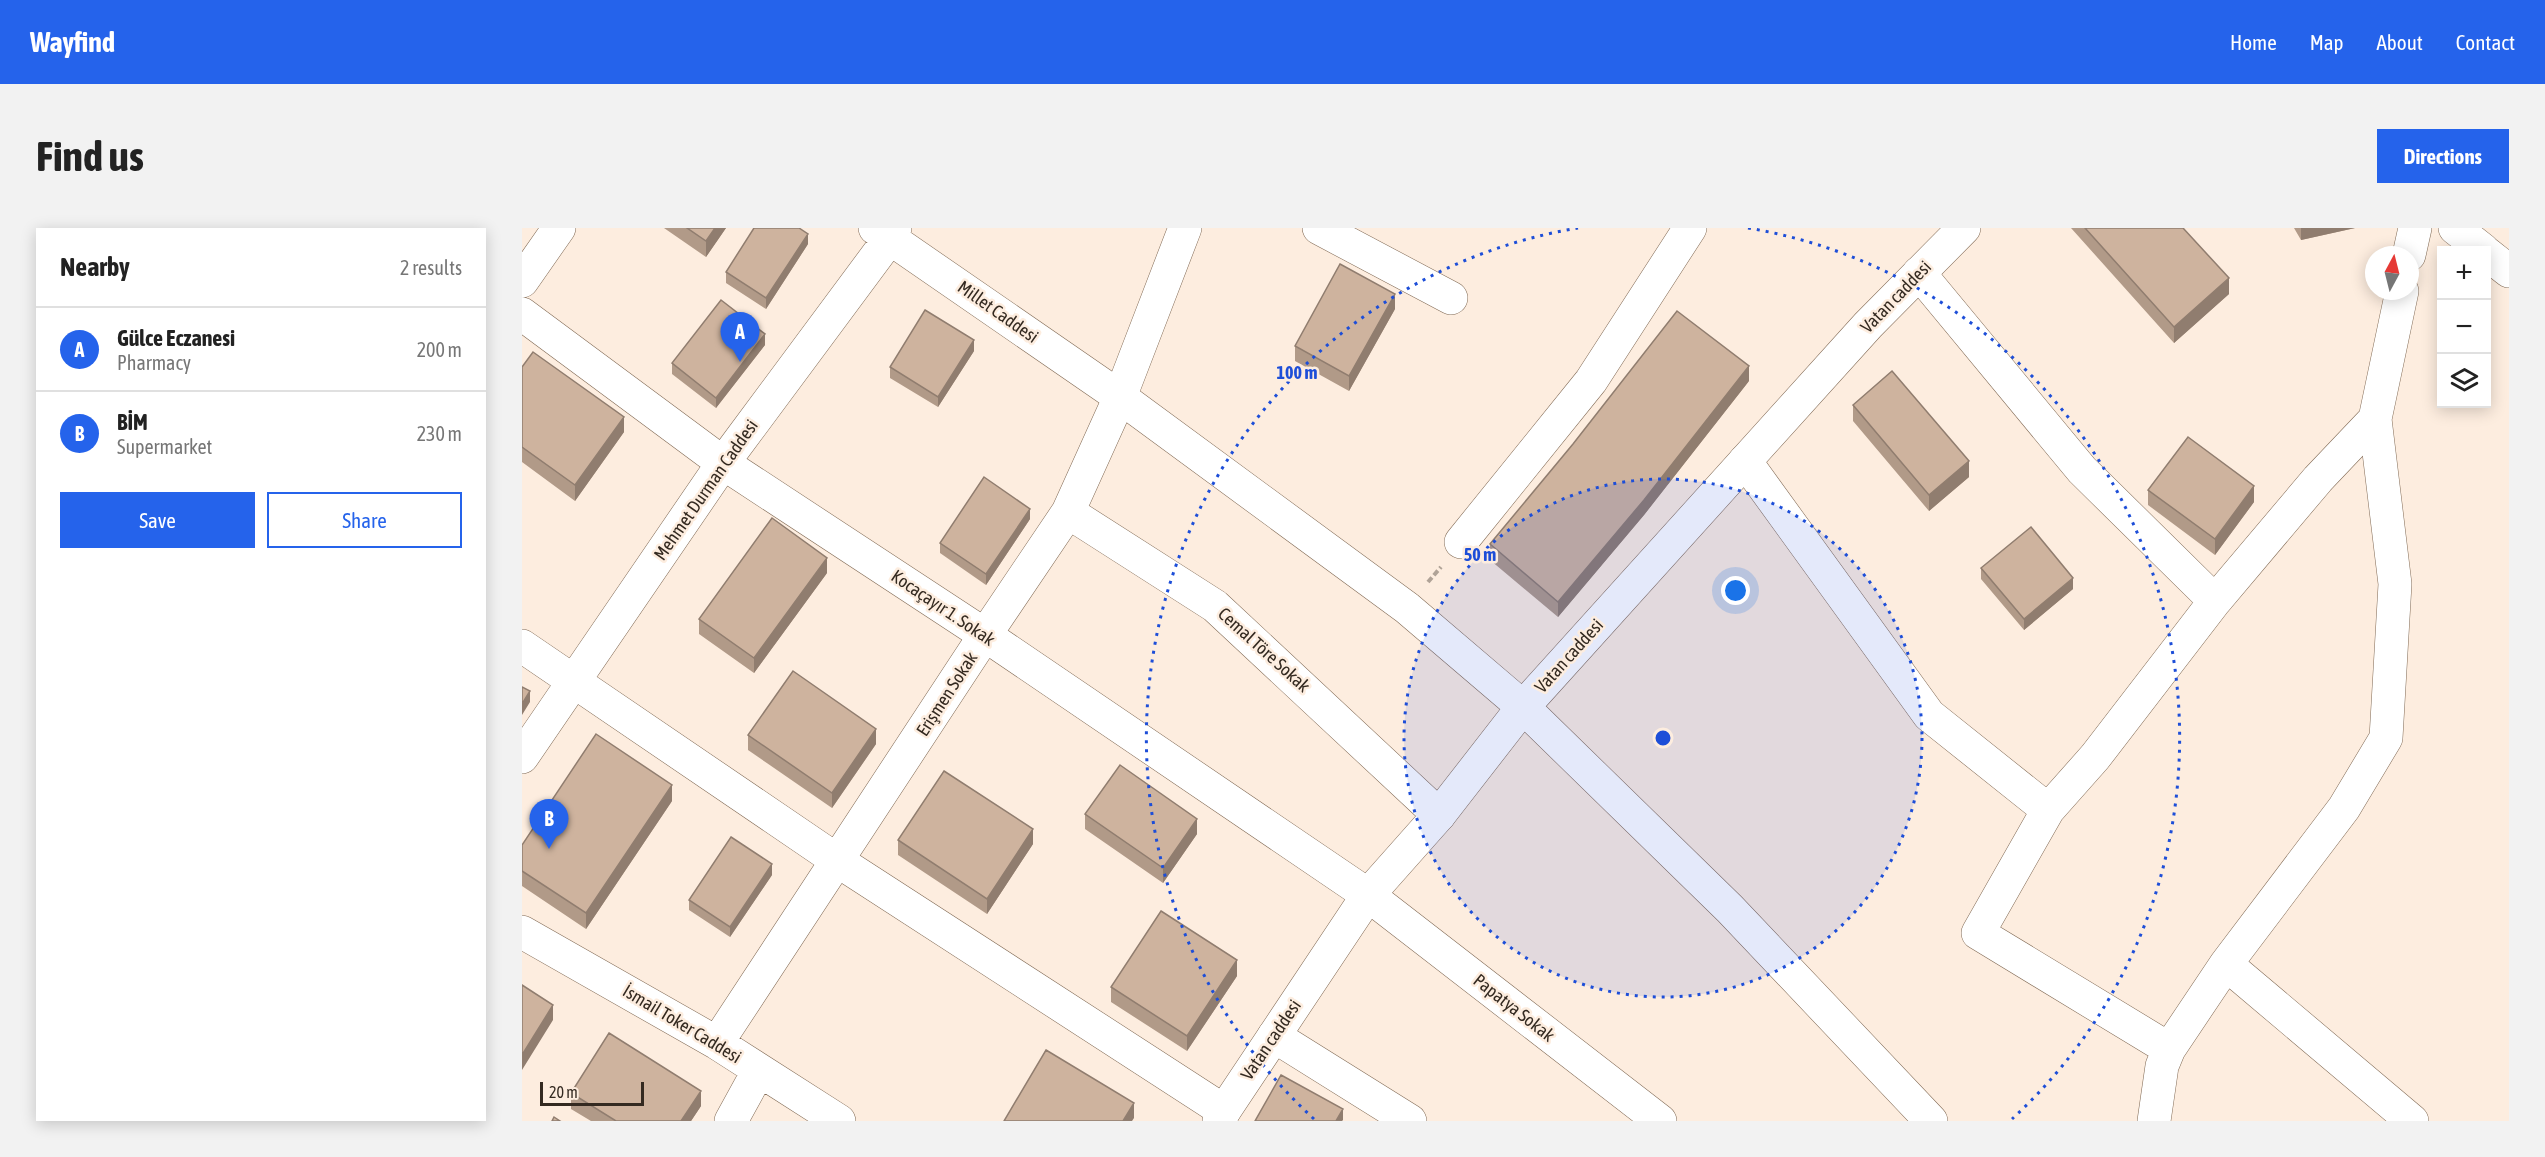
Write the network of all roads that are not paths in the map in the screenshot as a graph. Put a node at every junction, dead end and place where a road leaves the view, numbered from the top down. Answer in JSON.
{"nodes":[{"id":1,"x":559,"y":228,"type":"edge"},
{"id":2,"x":1185,"y":228,"type":"edge"},
{"id":3,"x":1319,"y":228,"type":"edge"},
{"id":4,"x":1690,"y":228,"type":"edge"},
{"id":5,"x":1964,"y":228,"type":"edge"},
{"id":6,"x":2415,"y":228,"type":"edge"},
{"id":7,"x":2455,"y":228,"type":"edge"},
{"id":8,"x":887,"y":231,"type":"edge"},
{"id":9,"x":2411,"y":246,"type":"edge"},
{"id":10,"x":2478,"y":246,"type":"edge"},
{"id":11,"x":2491,"y":256,"type":"edge"},
{"id":12,"x":2509,"y":271,"type":"edge"},
{"id":13,"x":1919,"y":273,"type":"junction"},
{"id":14,"x":522,"y":281,"type":"edge"},
{"id":15,"x":1451,"y":298,"type":"dead end"},
{"id":16,"x":2400,"y":300,"type":"edge"},
{"id":17,"x":522,"y":314,"type":"edge"},
{"id":18,"x":1120,"y":397,"type":"junction"},
{"id":19,"x":2375,"y":419,"type":"junction"},
{"id":20,"x":1745,"y":461,"type":"junction"},
{"id":21,"x":723,"y":463,"type":"junction"},
{"id":22,"x":1068,"y":512,"type":"junction"},
{"id":23,"x":1461,"y":542,"type":"road end"},
{"id":24,"x":2215,"y":601,"type":"junction"},
{"id":25,"x":985,"y":635,"type":"junction"},
{"id":26,"x":522,"y":646,"type":"edge"},
{"id":27,"x":575,"y":682,"type":"junction"},
{"id":28,"x":1523,"y":707,"type":"junction"},
{"id":29,"x":522,"y":757,"type":"edge"},
{"id":30,"x":2048,"y":810,"type":"junction"},
{"id":31,"x":1439,"y":815,"type":"junction"},
{"id":32,"x":838,"y":861,"type":"junction"},
{"id":33,"x":1368,"y":895,"type":"junction"},
{"id":34,"x":522,"y":932,"type":"edge"},
{"id":35,"x":2226,"y":964,"type":"junction"},
{"id":36,"x":1274,"y":1036,"type":"junction"},
{"id":37,"x":717,"y":1043,"type":"junction"},
{"id":38,"x":2169,"y":1048,"type":"junction"},
{"id":39,"x":759,"y":1070,"type":"junction"},
{"id":40,"x":1222,"y":1116,"type":"edge"},
{"id":41,"x":731,"y":1121,"type":"edge"},
{"id":42,"x":839,"y":1121,"type":"edge"},
{"id":43,"x":1410,"y":1121,"type":"edge"},
{"id":44,"x":1660,"y":1121,"type":"edge"},
{"id":45,"x":1931,"y":1121,"type":"edge"},
{"id":46,"x":2154,"y":1121,"type":"edge"},
{"id":47,"x":2412,"y":1121,"type":"edge"}],
"edges":[{"from":1,"to":14,"type":"street"},
{"from":2,"to":18,"type":"street","name":"Erişmen Sokak"},
{"from":3,"to":15,"type":"street"},
{"from":4,"to":23,"type":"street"},
{"from":5,"to":13,"type":"street","name":"Vatan caddesi"},
{"from":6,"to":9,"type":"street"},
{"from":7,"to":10,"type":"street"},
{"from":8,"to":18,"type":"street","name":"Millet Caddesi"},
{"from":8,"to":21,"type":"street","name":"Mehmet Durman Caddesi"},
{"from":11,"to":12,"type":"street"},
{"from":13,"to":20,"type":"street","name":"Vatan caddesi"},
{"from":13,"to":24,"type":"street"},
{"from":16,"to":19,"type":"street"},
{"from":17,"to":21,"type":"street","name":"Kocaçayır 1. Sokak"},
{"from":18,"to":22,"type":"street","name":"Erişmen Sokak"},
{"from":18,"to":28,"type":"street","name":"Millet Caddesi"},
{"from":19,"to":24,"type":"street"},
{"from":19,"to":35,"type":"street"},
{"from":20,"to":28,"type":"street","name":"Vatan caddesi"},
{"from":20,"to":30,"type":"street"},
{"from":21,"to":25,"type":"street","name":"Kocaçayır 1. Sokak"},
{"from":21,"to":27,"type":"street","name":"Mehmet Durman Caddesi"},
{"from":22,"to":25,"type":"street","name":"Erişmen Sokak"},
{"from":22,"to":31,"type":"street","name":"Cemal Töre Sokak"},
{"from":24,"to":30,"type":"street"},
{"from":25,"to":32,"type":"street","name":"Erişmen Sokak"},
{"from":25,"to":33,"type":"street","name":"Kocaçayır 1. Sokak"},
{"from":26,"to":27,"type":"street"},
{"from":27,"to":29,"type":"street","name":"Mehmet Durman Caddesi"},
{"from":27,"to":32,"type":"street"},
{"from":28,"to":31,"type":"street","name":"Vatan caddesi"},
{"from":28,"to":45,"type":"street","name":"Millet Caddesi"},
{"from":30,"to":38,"type":"street"},
{"from":31,"to":33,"type":"street","name":"Vatan caddesi"},
{"from":32,"to":37,"type":"street","name":"Erişmen Sokak"},
{"from":32,"to":40,"type":"street"},
{"from":33,"to":36,"type":"street","name":"Vatan caddesi"},
{"from":33,"to":44,"type":"street","name":"Papatya Sokak"},
{"from":34,"to":37,"type":"street","name":"İsmail Toker Caddesi"},
{"from":35,"to":38,"type":"street"},
{"from":35,"to":47,"type":"street"},
{"from":36,"to":40,"type":"street","name":"Vatan caddesi"},
{"from":36,"to":43,"type":"street"},
{"from":37,"to":39,"type":"street","name":"İsmail Toker Caddesi"},
{"from":38,"to":46,"type":"street"},
{"from":39,"to":41,"type":"street"},
{"from":39,"to":42,"type":"street","name":"İsmail Toker Caddesi"}]}
